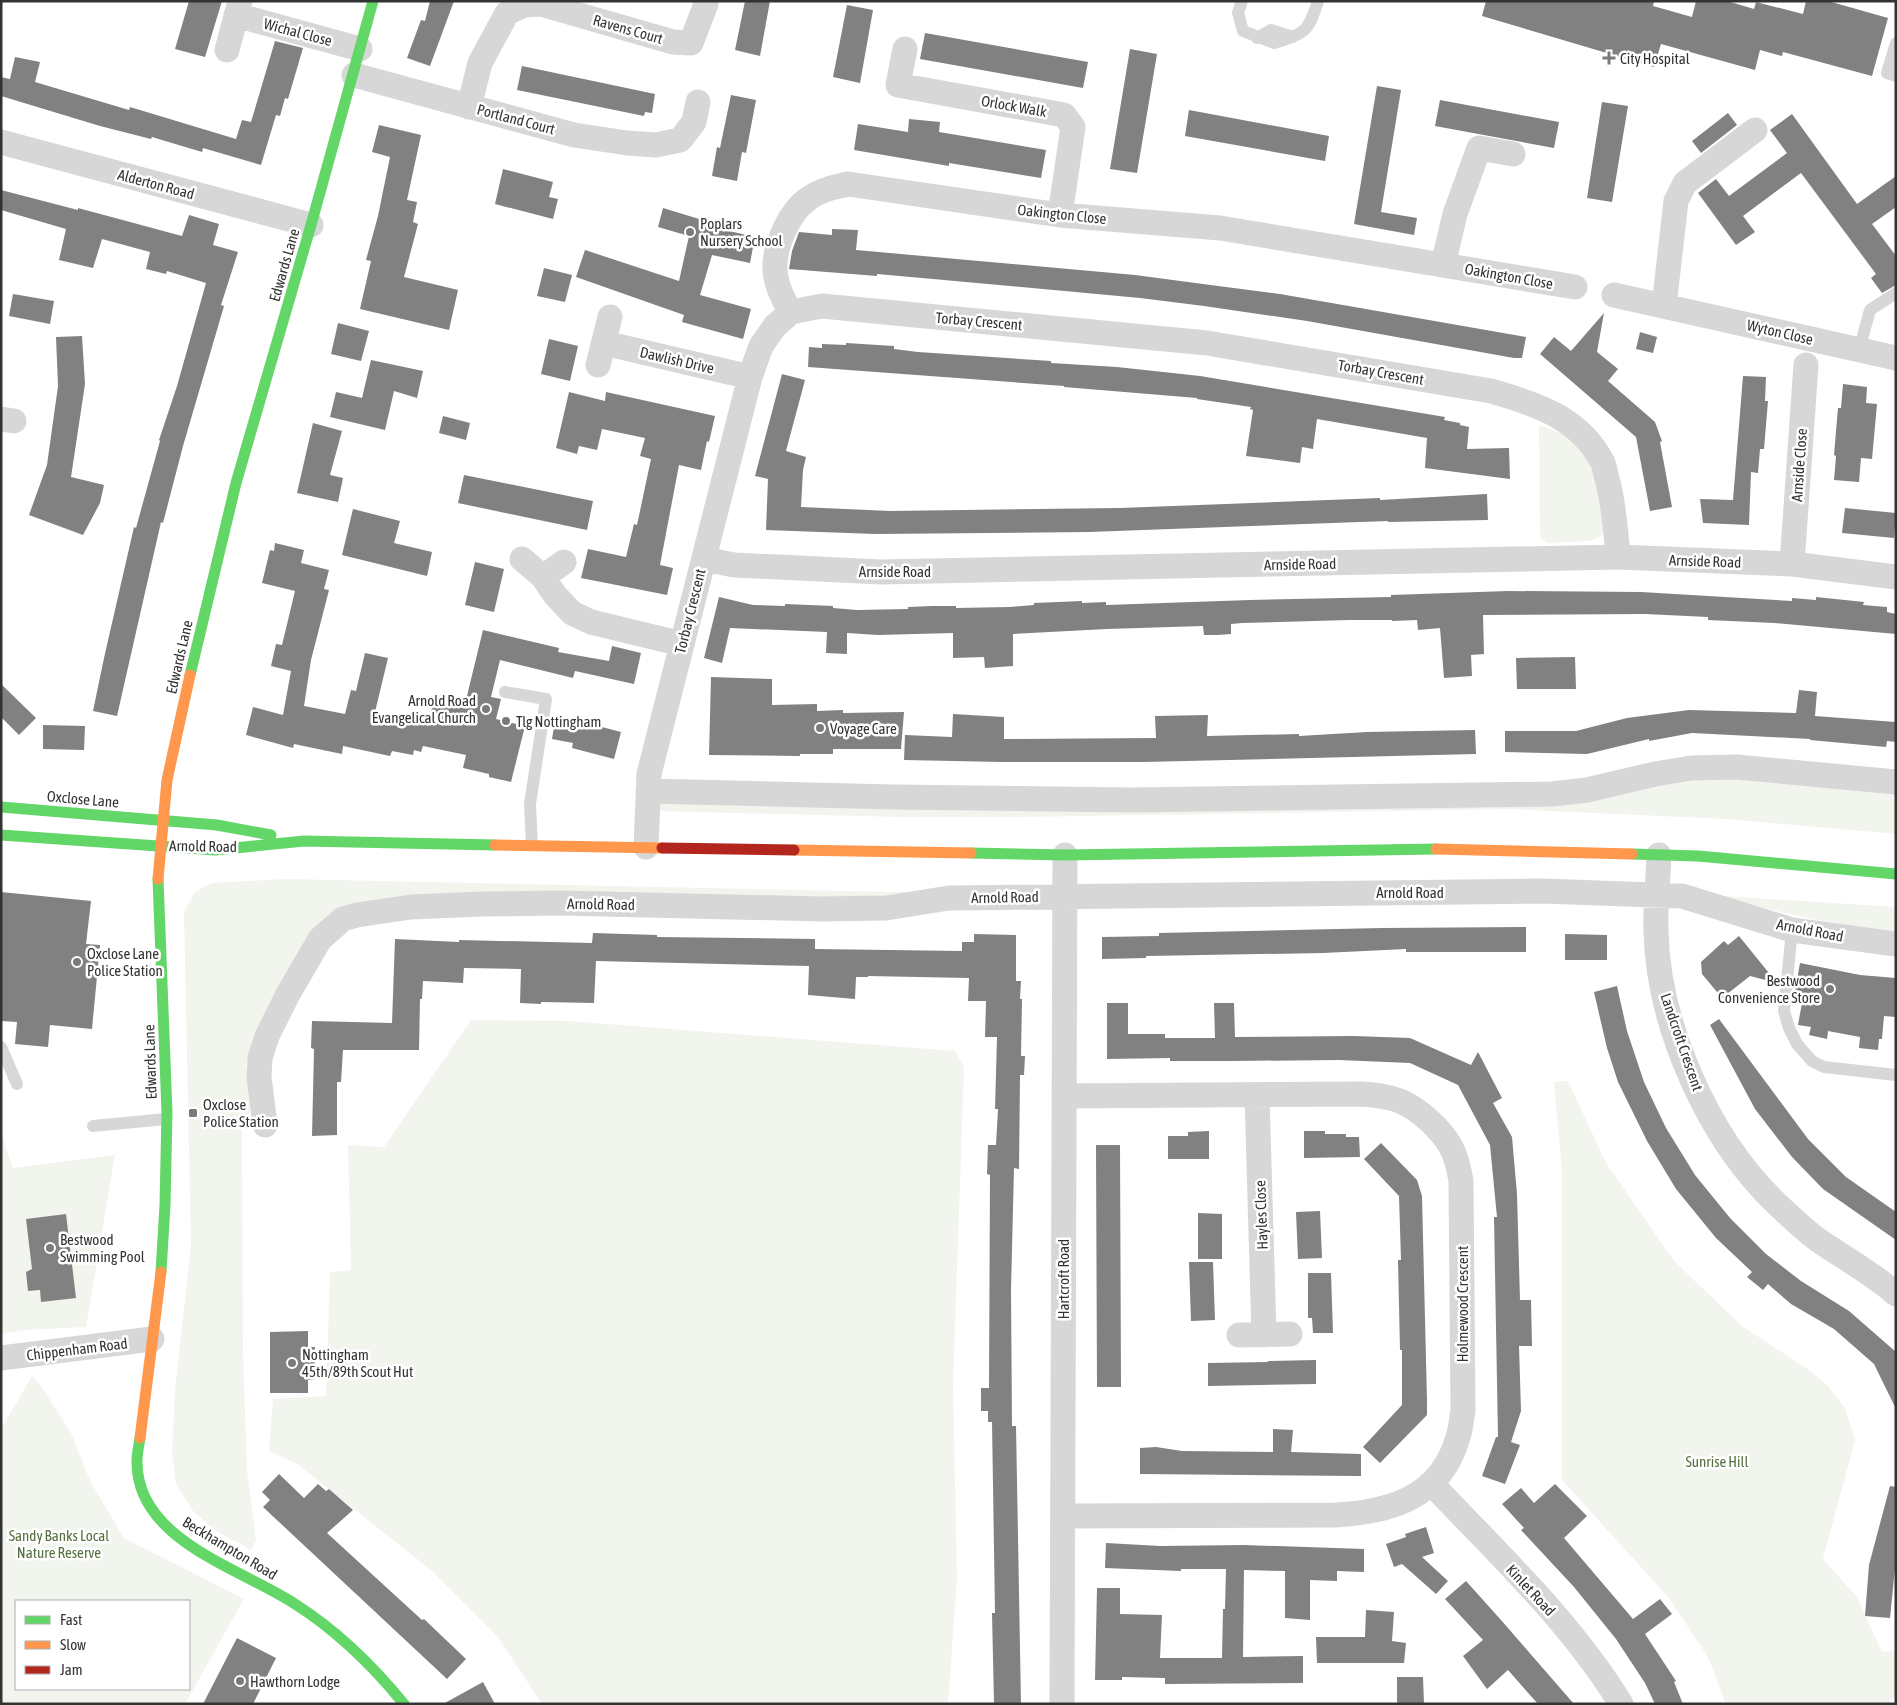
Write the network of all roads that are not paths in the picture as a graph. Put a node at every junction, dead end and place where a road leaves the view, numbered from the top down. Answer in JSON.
{"nodes":[{"id":1,"x":373,"y":1,"type":"edge"},
{"id":2,"x":1242,"y":1,"type":"edge"},
{"id":3,"x":1318,"y":1,"type":"edge"},
{"id":4,"x":706,"y":4,"type":"dead end"},
{"id":5,"x":238,"y":8,"type":"edge"},
{"id":6,"x":1896,"y":43,"type":"edge"},
{"id":7,"x":360,"y":49,"type":"junction"},
{"id":8,"x":905,"y":49,"type":"dead end"},
{"id":9,"x":227,"y":50,"type":"dead end"},
{"id":10,"x":354,"y":75,"type":"junction"},
{"id":11,"x":1896,"y":76,"type":"edge"},
{"id":12,"x":698,"y":102,"type":"dead end"},
{"id":13,"x":469,"y":107,"type":"junction"},
{"id":14,"x":1755,"y":130,"type":"dead end"},
{"id":15,"x":1,"y":142,"type":"edge"},
{"id":16,"x":1513,"y":154,"type":"dead end"},
{"id":17,"x":1060,"y":216,"type":"junction"},
{"id":18,"x":311,"y":225,"type":"junction"},
{"id":19,"x":1443,"y":265,"type":"junction"},
{"id":20,"x":1575,"y":287,"type":"dead end"},
{"id":21,"x":1896,"y":293,"type":"edge"},
{"id":22,"x":1614,"y":295,"type":"dead end"},
{"id":23,"x":1664,"y":306,"type":"junction"},
{"id":24,"x":791,"y":312,"type":"junction"},
{"id":25,"x":610,"y":317,"type":"dead end"},
{"id":26,"x":1859,"y":350,"type":"junction"},
{"id":27,"x":1896,"y":358,"type":"edge"},
{"id":28,"x":1806,"y":365,"type":"dead end"},
{"id":29,"x":750,"y":377,"type":"junction"},
{"id":30,"x":1618,"y":557,"type":"junction"},
{"id":31,"x":522,"y":559,"type":"dead end"},
{"id":32,"x":704,"y":559,"type":"junction"},
{"id":33,"x":564,"y":562,"type":"dead end"},
{"id":34,"x":1792,"y":564,"type":"junction"},
{"id":35,"x":543,"y":577,"type":"junction"},
{"id":36,"x":1896,"y":577,"type":"edge"},
{"id":37,"x":682,"y":644,"type":"junction"},
{"id":38,"x":505,"y":692,"type":"dead end"},
{"id":39,"x":1896,"y":782,"type":"edge"},
{"id":40,"x":648,"y":791,"type":"junction"},
{"id":41,"x":1,"y":807,"type":"edge"},
{"id":42,"x":163,"y":821,"type":"junction"},
{"id":43,"x":1,"y":835,"type":"edge"},
{"id":44,"x":304,"y":841,"type":"junction"},
{"id":45,"x":532,"y":845,"type":"junction"},
{"id":46,"x":161,"y":846,"type":"junction"},
{"id":47,"x":646,"y":847,"type":"junction"},
{"id":48,"x":1065,"y":855,"type":"junction"},
{"id":49,"x":1659,"y":855,"type":"junction"},
{"id":50,"x":1896,"y":874,"type":"edge"},
{"id":51,"x":1657,"y":895,"type":"junction"},
{"id":52,"x":1065,"y":896,"type":"junction"},
{"id":53,"x":1792,"y":930,"type":"junction"},
{"id":54,"x":1896,"y":944,"type":"edge"},
{"id":55,"x":1,"y":1047,"type":"edge"},
{"id":56,"x":1896,"y":1075,"type":"edge"},
{"id":57,"x":17,"y":1084,"type":"dead end"},
{"id":58,"x":1258,"y":1095,"type":"junction"},
{"id":59,"x":1064,"y":1096,"type":"junction"},
{"id":60,"x":166,"y":1119,"type":"junction"},
{"id":61,"x":265,"y":1125,"type":"dead end"},
{"id":62,"x":93,"y":1126,"type":"dead end"},
{"id":63,"x":1896,"y":1294,"type":"edge"},
{"id":64,"x":1264,"y":1334,"type":"junction"},
{"id":65,"x":1290,"y":1334,"type":"dead end"},
{"id":66,"x":1239,"y":1335,"type":"dead end"},
{"id":67,"x":152,"y":1339,"type":"junction"},
{"id":68,"x":1,"y":1358,"type":"edge"},
{"id":69,"x":1432,"y":1484,"type":"junction"},
{"id":70,"x":1062,"y":1516,"type":"junction"},
{"id":71,"x":404,"y":1704,"type":"edge"},
{"id":72,"x":1062,"y":1704,"type":"edge"},
{"id":73,"x":1621,"y":1704,"type":"edge"}],
"edges":[{"from":1,"to":7,"type":"main road","name":"Edwards Lane"},
{"from":2,"to":3,"type":"lane"},
{"from":4,"to":13,"type":"street","name":"Ravens Court"},
{"from":5,"to":7,"type":"street","name":"Wichal Close"},
{"from":5,"to":9,"type":"street","name":"Wichal Close"},
{"from":6,"to":11,"type":"lane"},
{"from":7,"to":10,"type":"main road","name":"Edwards Lane"},
{"from":8,"to":17,"type":"street","name":"Orlock Walk"},
{"from":10,"to":13,"type":"street","name":"Portland Court"},
{"from":10,"to":18,"type":"main road","name":"Edwards Lane"},
{"from":12,"to":13,"type":"street","name":"Portland Court"},
{"from":14,"to":23,"type":"street"},
{"from":15,"to":18,"type":"street","name":"Alderton Road"},
{"from":16,"to":19,"type":"street","name":"Oakington Close"},
{"from":17,"to":19,"type":"street","name":"Oakington Close"},
{"from":17,"to":24,"type":"street","name":"Oakington Close"},
{"from":18,"to":42,"type":"main road","name":"Edwards Lane"},
{"from":19,"to":20,"type":"street","name":"Oakington Close"},
{"from":21,"to":26,"type":"lane"},
{"from":22,"to":23,"type":"street","name":"Wyton Close"},
{"from":23,"to":26,"type":"street","name":"Wyton Close"},
{"from":24,"to":29,"type":"street","name":"Torbay Crescent"},
{"from":24,"to":30,"type":"street","name":"Torbay Crescent"},
{"from":25,"to":29,"type":"street","name":"Dawlish Drive"},
{"from":26,"to":27,"type":"street","name":"Wyton Close"},
{"from":28,"to":34,"type":"street","name":"Arnside Close"},
{"from":29,"to":32,"type":"street","name":"Torbay Crescent"},
{"from":30,"to":32,"type":"street","name":"Arnside Road"},
{"from":30,"to":34,"type":"street","name":"Arnside Road"},
{"from":31,"to":35,"type":"street"},
{"from":32,"to":37,"type":"street","name":"Torbay Crescent"},
{"from":33,"to":35,"type":"street"},
{"from":34,"to":36,"type":"street","name":"Arnside Road"},
{"from":35,"to":37,"type":"street"},
{"from":37,"to":40,"type":"street","name":"Torbay Crescent"},
{"from":38,"to":45,"type":"lane"},
{"from":39,"to":40,"type":"street"},
{"from":40,"to":47,"type":"street","name":"Torbay Crescent"},
{"from":41,"to":42,"type":"main road","name":"Oxclose Lane"},
{"from":42,"to":44,"type":"main road","name":"Arnold Road"},
{"from":42,"to":46,"type":"main road","name":"Edwards Lane"},
{"from":43,"to":46,"type":"main road"},
{"from":44,"to":45,"type":"main road","name":"Arnold Road"},
{"from":44,"to":46,"type":"main road","name":"Arnold Road"},
{"from":45,"to":47,"type":"main road","name":"Arnold Road"},
{"from":46,"to":60,"type":"main road","name":"Edwards Lane"},
{"from":47,"to":48,"type":"main road","name":"Arnold Road"},
{"from":48,"to":49,"type":"main road","name":"Arnold Road"},
{"from":48,"to":52,"type":"street","name":"Hartcroft Road"},
{"from":49,"to":50,"type":"main road","name":"Arnold Road"},
{"from":49,"to":51,"type":"street","name":"Landcroft Crescent"},
{"from":51,"to":52,"type":"street","name":"Arnold Road"},
{"from":51,"to":53,"type":"street","name":"Arnold Road"},
{"from":51,"to":63,"type":"street","name":"Landcroft Crescent"},
{"from":52,"to":59,"type":"street","name":"Hartcroft Road"},
{"from":52,"to":61,"type":"street","name":"Arnold Road"},
{"from":53,"to":54,"type":"street","name":"Arnold Road"},
{"from":53,"to":56,"type":"lane"},
{"from":55,"to":57,"type":"lane"},
{"from":58,"to":59,"type":"street","name":"Holmewood Crescent"},
{"from":58,"to":64,"type":"street","name":"Hayles Close"},
{"from":58,"to":69,"type":"street","name":"Holmewood Crescent"},
{"from":59,"to":70,"type":"street","name":"Hartcroft Road"},
{"from":60,"to":62,"type":"lane"},
{"from":60,"to":67,"type":"main road","name":"Edwards Lane"},
{"from":64,"to":65,"type":"street"},
{"from":64,"to":66,"type":"street"},
{"from":67,"to":68,"type":"street","name":"Chippenham Road"},
{"from":67,"to":71,"type":"main road","name":"Beckhampton Road"},
{"from":69,"to":70,"type":"street","name":"Holmewood Crescent"},
{"from":69,"to":73,"type":"street","name":"Kinlet Road"},
{"from":70,"to":72,"type":"street","name":"Hartcroft Road"}]}
